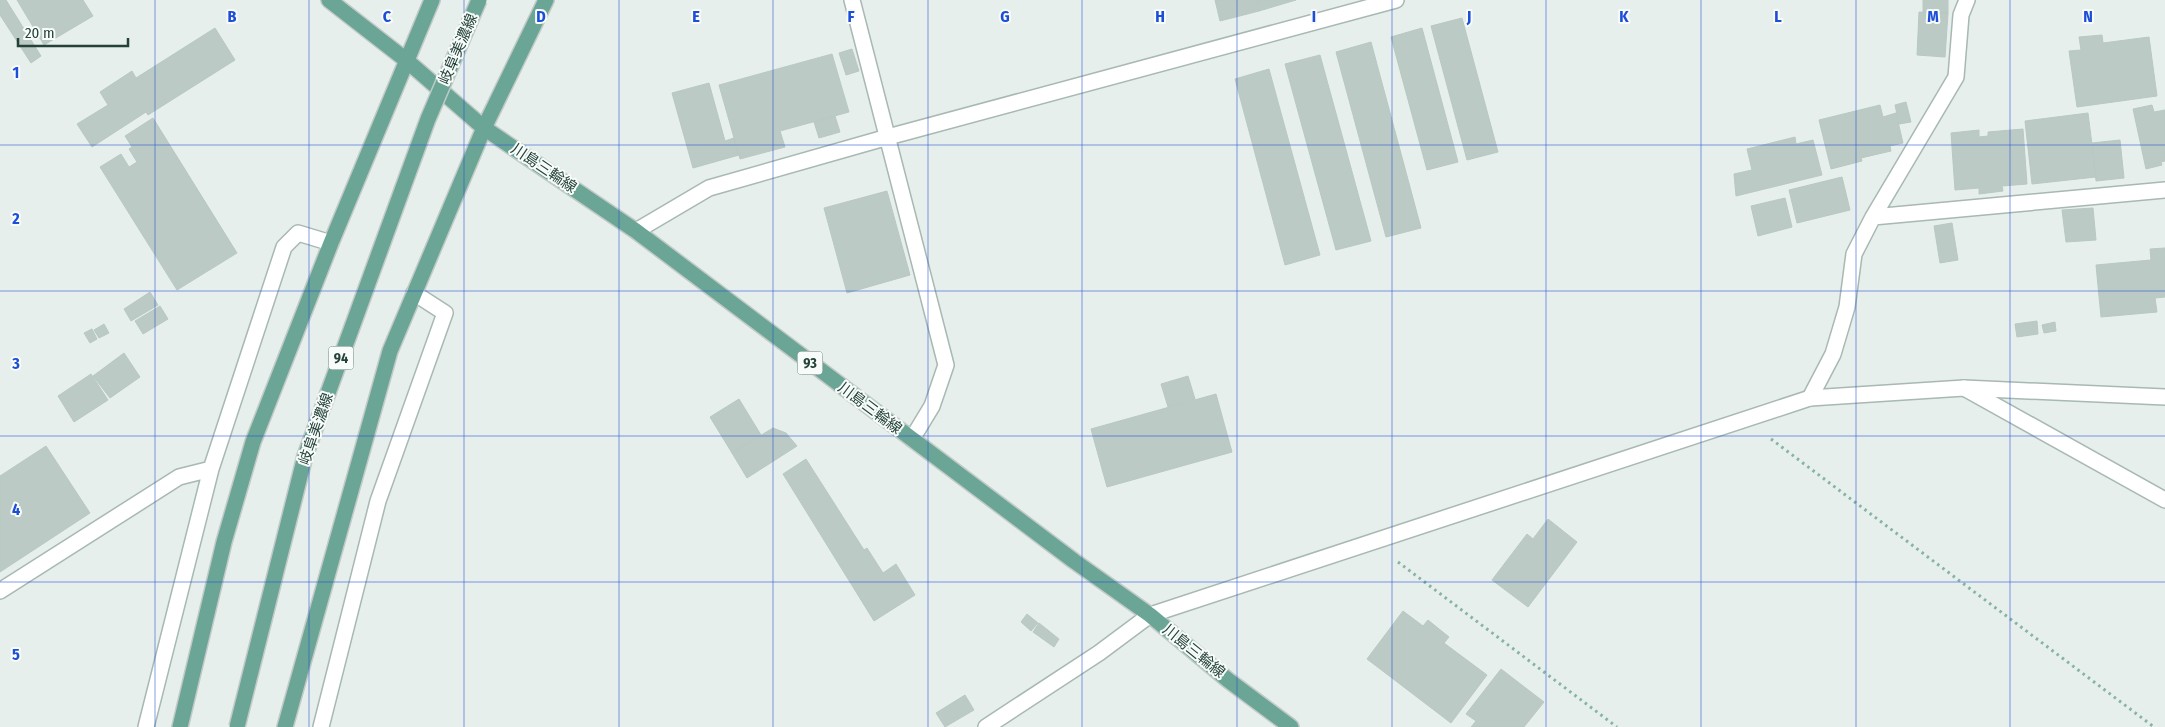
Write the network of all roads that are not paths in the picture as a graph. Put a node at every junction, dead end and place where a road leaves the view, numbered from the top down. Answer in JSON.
{"nodes":[{"id":1,"x":329,"y":0,"type":"edge"},
{"id":2,"x":432,"y":0,"type":"edge"},
{"id":3,"x":480,"y":0,"type":"edge"},
{"id":4,"x":546,"y":0,"type":"edge"},
{"id":5,"x":852,"y":0,"type":"edge"},
{"id":6,"x":1396,"y":0,"type":"edge"},
{"id":7,"x":1967,"y":0,"type":"edge"},
{"id":8,"x":406,"y":60,"type":"junction"},
{"id":9,"x":484,"y":128,"type":"junction"},
{"id":10,"x":888,"y":137,"type":"junction"},
{"id":11,"x":2165,"y":190,"type":"edge"},
{"id":12,"x":1873,"y":216,"type":"junction"},
{"id":13,"x":636,"y":231,"type":"junction"},
{"id":14,"x":331,"y":243,"type":"junction"},
{"id":15,"x":414,"y":293,"type":"junction"},
{"id":16,"x":1964,"y":388,"type":"junction"},
{"id":17,"x":2165,"y":397,"type":"edge"},
{"id":18,"x":1810,"y":398,"type":"junction"},
{"id":19,"x":912,"y":440,"type":"junction"},
{"id":20,"x":212,"y":469,"type":"junction"},
{"id":21,"x":2165,"y":500,"type":"edge"},
{"id":22,"x":0,"y":591,"type":"edge"},
{"id":23,"x":1150,"y":615,"type":"junction"},
{"id":24,"x":146,"y":727,"type":"edge"},
{"id":25,"x":180,"y":727,"type":"edge"},
{"id":26,"x":237,"y":727,"type":"edge"},
{"id":27,"x":285,"y":727,"type":"edge"},
{"id":28,"x":321,"y":727,"type":"edge"},
{"id":29,"x":986,"y":727,"type":"edge"},
{"id":30,"x":1291,"y":727,"type":"edge"}],
"edges":[{"from":1,"to":8,"type":"main road","name":"川島三輪線","number":"93"},
{"from":2,"to":8,"type":"main road"},
{"from":3,"to":26,"type":"main road","name":"岐阜美濃線","number":"94","bridge":true},
{"from":4,"to":9,"type":"main road"},
{"from":5,"to":10,"type":"street"},
{"from":6,"to":10,"type":"street"},
{"from":7,"to":12,"type":"street"},
{"from":8,"to":9,"type":"main road","name":"川島三輪線","number":"93"},
{"from":8,"to":14,"type":"main road"},
{"from":9,"to":13,"type":"main road","name":"川島三輪線","number":"93"},
{"from":9,"to":15,"type":"main road"},
{"from":10,"to":13,"type":"street"},
{"from":10,"to":19,"type":"street"},
{"from":11,"to":12,"type":"street"},
{"from":12,"to":18,"type":"street"},
{"from":13,"to":19,"type":"main road","name":"川島三輪線","number":"93"},
{"from":14,"to":20,"type":"street"},
{"from":14,"to":25,"type":"main road"},
{"from":15,"to":27,"type":"main road"},
{"from":15,"to":28,"type":"street"},
{"from":16,"to":17,"type":"street"},
{"from":16,"to":18,"type":"street"},
{"from":16,"to":21,"type":"street"},
{"from":18,"to":23,"type":"street"},
{"from":19,"to":23,"type":"main road","name":"川島三輪線","number":"93"},
{"from":20,"to":22,"type":"street"},
{"from":20,"to":24,"type":"street"},
{"from":23,"to":29,"type":"street"},
{"from":23,"to":30,"type":"main road","name":"川島三輪線","number":"93"}]}
